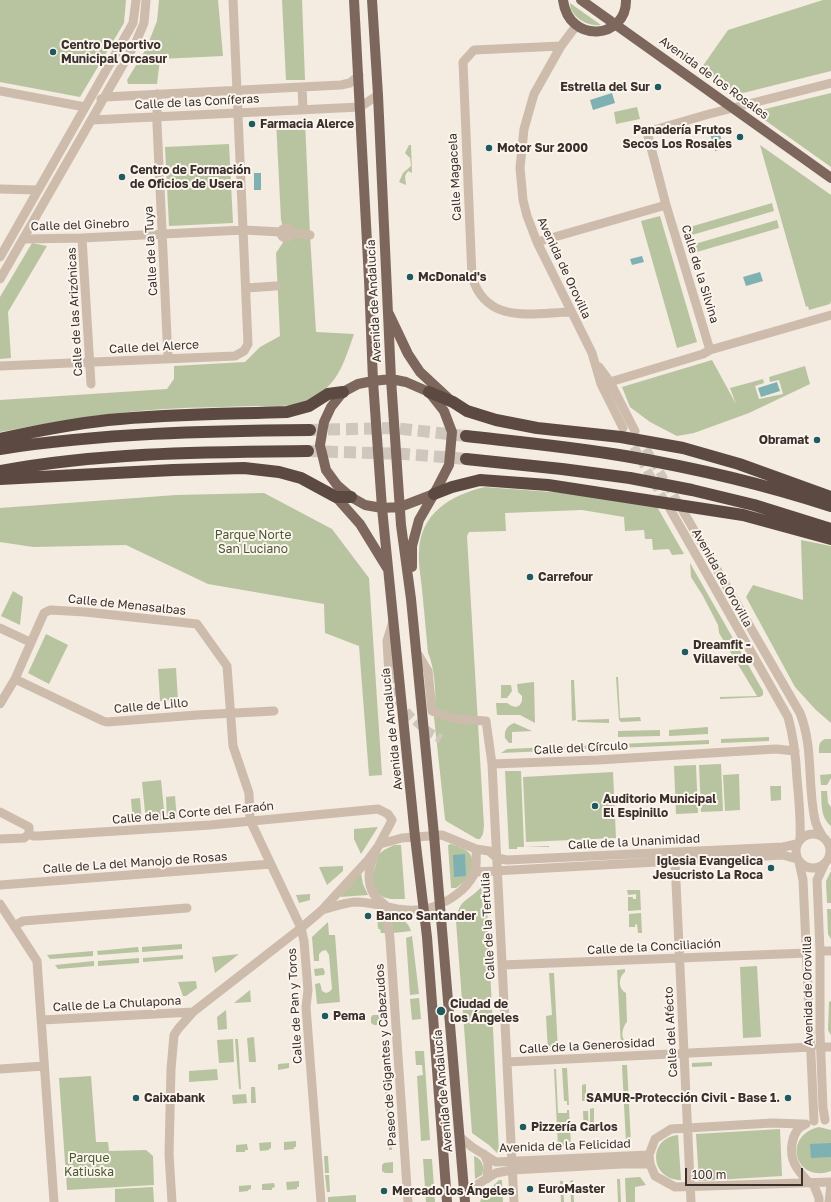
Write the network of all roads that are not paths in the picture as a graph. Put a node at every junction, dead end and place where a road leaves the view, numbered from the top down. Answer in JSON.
{"nodes":[{"id":1,"x":136,"y":0,"type":"edge"},
{"id":2,"x":146,"y":0,"type":"edge"},
{"id":3,"x":233,"y":0,"type":"edge"},
{"id":4,"x":354,"y":0,"type":"edge"},
{"id":5,"x":372,"y":0,"type":"edge"},
{"id":6,"x":563,"y":0,"type":"edge"},
{"id":7,"x":581,"y":0,"type":"edge"},
{"id":8,"x":626,"y":0,"type":"edge"},
{"id":9,"x":616,"y":24,"type":"junction"},
{"id":10,"x":576,"y":26,"type":"junction"},
{"id":11,"x":561,"y":46,"type":"junction"},
{"id":12,"x":359,"y":75,"type":"junction"},
{"id":13,"x":831,"y":83,"type":"edge"},
{"id":14,"x":302,"y":88,"type":"junction"},
{"id":15,"x":238,"y":90,"type":"junction"},
{"id":16,"x":0,"y":91,"type":"edge"},
{"id":17,"x":157,"y":94,"type":"junction"},
{"id":18,"x":378,"y":95,"type":"junction"},
{"id":19,"x":105,"y":97,"type":"junction"},
{"id":20,"x":85,"y":106,"type":"junction"},
{"id":21,"x":360,"y":107,"type":"junction"},
{"id":22,"x":732,"y":108,"type":"junction"},
{"id":23,"x":303,"y":109,"type":"junction"},
{"id":24,"x":238,"y":112,"type":"junction"},
{"id":25,"x":158,"y":117,"type":"junction"},
{"id":26,"x":92,"y":120,"type":"junction"},
{"id":27,"x":831,"y":178,"type":"edge"},
{"id":28,"x":0,"y":189,"type":"edge"},
{"id":29,"x":38,"y":190,"type":"junction"},
{"id":30,"x":666,"y":204,"type":"junction"},
{"id":31,"x":244,"y":230,"type":"junction"},
{"id":32,"x":162,"y":234,"type":"junction"},
{"id":33,"x":310,"y":235,"type":"dead end"},
{"id":34,"x":24,"y":238,"type":"junction"},
{"id":35,"x":82,"y":238,"type":"junction"},
{"id":36,"x":537,"y":242,"type":"junction"},
{"id":37,"x":0,"y":257,"type":"edge"},
{"id":38,"x":0,"y":279,"type":"edge"},
{"id":39,"x":276,"y":286,"type":"dead end"},
{"id":40,"x":246,"y":288,"type":"junction"},
{"id":41,"x":388,"y":310,"type":"junction"},
{"id":42,"x":571,"y":312,"type":"junction"},
{"id":43,"x":831,"y":315,"type":"edge"},
{"id":44,"x":710,"y":350,"type":"junction"},
{"id":45,"x":168,"y":358,"type":"junction"},
{"id":46,"x":90,"y":362,"type":"junction"},
{"id":47,"x":595,"y":363,"type":"junction"},
{"id":48,"x":0,"y":366,"type":"edge"},
{"id":49,"x":391,"y":379,"type":"junction"},
{"id":50,"x":372,"y":381,"type":"junction"},
{"id":51,"x":610,"y":382,"type":"junction"},
{"id":52,"x":91,"y":384,"type":"dead end"},
{"id":53,"x":343,"y":392,"type":"junction"},
{"id":54,"x":429,"y":392,"type":"junction"},
{"id":55,"x":453,"y":402,"type":"junction"},
{"id":56,"x":623,"y":428,"type":"tunnel mouth"},
{"id":57,"x":310,"y":430,"type":"tunnel mouth"},
{"id":58,"x":635,"y":431,"type":"tunnel mouth"},
{"id":59,"x":466,"y":436,"type":"tunnel mouth"},
{"id":60,"x":0,"y":439,"type":"edge"},
{"id":61,"x":0,"y":449,"type":"edge"},
{"id":62,"x":308,"y":451,"type":"tunnel mouth"},
{"id":63,"x":466,"y":460,"type":"tunnel mouth"},
{"id":64,"x":0,"y":471,"type":"edge"},
{"id":65,"x":0,"y":479,"type":"edge"},
{"id":66,"x":434,"y":494,"type":"junction"},
{"id":67,"x":336,"y":497,"type":"junction"},
{"id":68,"x":351,"y":497,"type":"junction"},
{"id":69,"x":831,"y":497,"type":"edge"},
{"id":70,"x":831,"y":506,"type":"edge"},
{"id":71,"x":400,"y":507,"type":"junction"},
{"id":72,"x":382,"y":508,"type":"junction"},
{"id":73,"x":670,"y":509,"type":"tunnel mouth"},
{"id":74,"x":683,"y":511,"type":"tunnel mouth"},
{"id":75,"x":831,"y":529,"type":"edge"},
{"id":76,"x":831,"y":539,"type":"edge"},
{"id":77,"x":388,"y":571,"type":"junction"},
{"id":78,"x":411,"y":599,"type":"junction"},
{"id":79,"x":394,"y":618,"type":"junction"},
{"id":80,"x":0,"y":628,"type":"edge"},
{"id":81,"x":30,"y":642,"type":"junction"},
{"id":82,"x":416,"y":650,"type":"junction"},
{"id":83,"x":389,"y":675,"type":"tunnel mouth"},
{"id":84,"x":15,"y":679,"type":"junction"},
{"id":85,"x":0,"y":704,"type":"edge"},
{"id":86,"x":274,"y":711,"type":"dead end"},
{"id":87,"x":231,"y":713,"type":"junction"},
{"id":88,"x":486,"y":721,"type":"joint"},
{"id":89,"x":795,"y":751,"type":"junction"},
{"id":90,"x":671,"y":755,"type":"junction"},
{"id":91,"x":542,"y":758,"type":"dead end"},
{"id":92,"x":492,"y":764,"type":"junction"},
{"id":93,"x":0,"y":812,"type":"edge"},
{"id":94,"x":250,"y":820,"type":"junction"},
{"id":95,"x":29,"y":834,"type":"junction"},
{"id":96,"x":434,"y":835,"type":"junction"},
{"id":97,"x":415,"y":837,"type":"junction"},
{"id":98,"x":0,"y":839,"type":"edge"},
{"id":99,"x":827,"y":839,"type":"edge"},
{"id":100,"x":798,"y":842,"type":"junction"},
{"id":101,"x":380,"y":844,"type":"junction"},
{"id":102,"x":476,"y":849,"type":"junction"},
{"id":103,"x":497,"y":858,"type":"junction"},
{"id":104,"x":829,"y":859,"type":"edge"},
{"id":105,"x":798,"y":860,"type":"junction"},
{"id":106,"x":675,"y":861,"type":"junction"},
{"id":107,"x":271,"y":864,"type":"junction"},
{"id":108,"x":498,"y":870,"type":"junction"},
{"id":109,"x":476,"y":872,"type":"junction"},
{"id":110,"x":0,"y":885,"type":"edge"},
{"id":111,"x":0,"y":904,"type":"edge"},
{"id":112,"x":440,"y":905,"type":"junction"},
{"id":113,"x":386,"y":906,"type":"junction"},
{"id":114,"x":187,"y":908,"type":"dead end"},
{"id":115,"x":423,"y":909,"type":"junction"},
{"id":116,"x":321,"y":911,"type":"junction"},
{"id":117,"x":14,"y":926,"type":"junction"},
{"id":118,"x":301,"y":928,"type":"junction"},
{"id":119,"x":831,"y":950,"type":"edge"},
{"id":120,"x":820,"y":951,"type":"junction"},
{"id":121,"x":807,"y":953,"type":"junction"},
{"id":122,"x":679,"y":958,"type":"junction"},
{"id":123,"x":502,"y":965,"type":"junction"},
{"id":124,"x":193,"y":1012,"type":"junction"},
{"id":125,"x":42,"y":1020,"type":"junction"},
{"id":126,"x":816,"y":1047,"type":"junction"},
{"id":127,"x":831,"y":1047,"type":"edge"},
{"id":128,"x":684,"y":1054,"type":"junction"},
{"id":129,"x":507,"y":1062,"type":"junction"},
{"id":130,"x":44,"y":1066,"type":"junction"},
{"id":131,"x":0,"y":1069,"type":"edge"},
{"id":132,"x":814,"y":1121,"type":"junction"},
{"id":133,"x":828,"y":1121,"type":"edge"},
{"id":134,"x":803,"y":1124,"type":"junction"},
{"id":135,"x":687,"y":1128,"type":"junction"},
{"id":136,"x":460,"y":1138,"type":"junction"},
{"id":137,"x":484,"y":1154,"type":"junction"},
{"id":138,"x":649,"y":1159,"type":"junction"},
{"id":139,"x":512,"y":1166,"type":"junction"},
{"id":140,"x":486,"y":1179,"type":"junction"},
{"id":141,"x":811,"y":1183,"type":"junction"},
{"id":142,"x":831,"y":1184,"type":"edge"},
{"id":143,"x":690,"y":1188,"type":"junction"},
{"id":144,"x":465,"y":1197,"type":"edge"},
{"id":145,"x":54,"y":1202,"type":"edge"},
{"id":146,"x":172,"y":1202,"type":"edge"},
{"id":147,"x":321,"y":1202,"type":"edge"},
{"id":148,"x":408,"y":1202,"type":"edge"},
{"id":149,"x":447,"y":1202,"type":"edge"},
{"id":150,"x":514,"y":1202,"type":"edge"},
{"id":151,"x":691,"y":1202,"type":"edge"},
{"id":152,"x":819,"y":1202,"type":"edge"},
{"id":153,"x":829,"y":1202,"type":"edge"}],
"edges":[{"from":1,"to":20,"type":"street"},
{"from":2,"to":19,"type":"street"},
{"from":3,"to":15,"type":"street","name":"Calle del Alerce"},
{"from":4,"to":12,"type":"main road","name":"Avenida de Andalucía"},
{"from":5,"to":18,"type":"main road","name":"Avenida de Andalucía"},
{"from":6,"to":10,"type":"main road"},
{"from":7,"to":9,"type":"main road","name":"Avenida de los Rosales"},
{"from":8,"to":9,"type":"main road"},
{"from":9,"to":10,"type":"main road"},
{"from":9,"to":22,"type":"main road","name":"Avenida de los Rosales"},
{"from":10,"to":11,"type":"street","name":"Avenida de Orovilla"},
{"from":11,"to":36,"type":"street","name":"Avenida de Orovilla"},
{"from":11,"to":42,"type":"street","name":"Calle Magacela"},
{"from":12,"to":14,"type":"street","name":"Calle de las Coníferas"},
{"from":12,"to":21,"type":"main road","name":"Avenida de Andalucía"},
{"from":13,"to":22,"type":"street"},
{"from":14,"to":15,"type":"street","name":"Calle de las Coníferas"},
{"from":14,"to":23,"type":"street"},
{"from":15,"to":17,"type":"street","name":"Calle de las Coníferas"},
{"from":15,"to":24,"type":"street","name":"Calle del Alerce"},
{"from":16,"to":20,"type":"street"},
{"from":17,"to":19,"type":"street","name":"Calle de las Coníferas"},
{"from":17,"to":25,"type":"street","name":"Calle de la Tuya"},
{"from":18,"to":21,"type":"street"},
{"from":18,"to":41,"type":"main road","name":"Avenida de Andalucía"},
{"from":19,"to":20,"type":"street"},
{"from":19,"to":26,"type":"street"},
{"from":20,"to":26,"type":"street"},
{"from":20,"to":29,"type":"street"},
{"from":21,"to":23,"type":"street","name":"Calle de las Coníferas"},
{"from":21,"to":50,"type":"main road","name":"Avenida de Andalucía"},
{"from":22,"to":27,"type":"main road","name":"Avenida de los Rosales"},
{"from":22,"to":30,"type":"street","name":"Calle de la Silvina"},
{"from":23,"to":24,"type":"street","name":"Calle de las Coníferas"},
{"from":24,"to":25,"type":"street","name":"Calle de las Coníferas"},
{"from":24,"to":31,"type":"street","name":"Calle del Alerce"},
{"from":25,"to":26,"type":"street","name":"Calle de las Coníferas"},
{"from":25,"to":32,"type":"street","name":"Calle de la Tuya"},
{"from":26,"to":34,"type":"street"},
{"from":28,"to":29,"type":"street"},
{"from":29,"to":37,"type":"street"},
{"from":30,"to":36,"type":"street"},
{"from":30,"to":44,"type":"street","name":"Calle de la Silvina"},
{"from":31,"to":32,"type":"street","name":"Calle del Ginebro"},
{"from":31,"to":33,"type":"street","name":"Calle del Ginebro"},
{"from":31,"to":40,"type":"street","name":"Calle del Alerce"},
{"from":32,"to":35,"type":"street","name":"Calle del Ginebro"},
{"from":32,"to":45,"type":"street","name":"Calle de la Tuya"},
{"from":34,"to":35,"type":"street","name":"Calle del Ginebro"},
{"from":34,"to":38,"type":"street"},
{"from":35,"to":46,"type":"street","name":"Calle de las Arizónicas"},
{"from":36,"to":42,"type":"street","name":"Avenida de Orovilla"},
{"from":39,"to":40,"type":"street"},
{"from":40,"to":45,"type":"street","name":"Calle del Alerce"},
{"from":41,"to":49,"type":"main road","name":"Avenida de Andalucía"},
{"from":41,"to":55,"type":"main road"},
{"from":42,"to":47,"type":"street","name":"Avenida de Orovilla"},
{"from":43,"to":44,"type":"street"},
{"from":44,"to":51,"type":"street"},
{"from":45,"to":46,"type":"street","name":"Calle del Alerce"},
{"from":46,"to":48,"type":"street","name":"Calle del Alerce"},
{"from":46,"to":52,"type":"street","name":"Calle de las Arizónicas"},
{"from":47,"to":51,"type":"street","name":"Avenida de Orovilla"},
{"from":47,"to":56,"type":"street","name":"Avenida de Orovilla"},
{"from":49,"to":50,"type":"main road"},
{"from":49,"to":54,"type":"main road"},
{"from":49,"to":71,"type":"main road","name":"Avenida de Andalucía"},
{"from":50,"to":53,"type":"main road"},
{"from":50,"to":72,"type":"main road","name":"Avenida de Andalucía"},
{"from":51,"to":58,"type":"street","name":"Avenida de Orovilla"},
{"from":53,"to":60,"type":"highway"},
{"from":53,"to":68,"type":"main road"},
{"from":54,"to":55,"type":"highway"},
{"from":54,"to":66,"type":"main road","name":"Avenida de Andalucía"},
{"from":55,"to":69,"type":"highway"},
{"from":57,"to":61,"type":"highway"},
{"from":59,"to":70,"type":"highway"},
{"from":62,"to":64,"type":"highway"},
{"from":63,"to":75,"type":"highway"},
{"from":65,"to":67,"type":"highway"},
{"from":66,"to":71,"type":"main road"},
{"from":66,"to":76,"type":"highway"},
{"from":66,"to":78,"type":"main road","name":"Avenida de Andalucía"},
{"from":67,"to":68,"type":"highway"},
{"from":67,"to":77,"type":"main road","name":"Avenida de Andalucía"},
{"from":68,"to":72,"type":"main road"},
{"from":71,"to":72,"type":"main road"},
{"from":71,"to":78,"type":"main road","name":"Avenida de Andalucía"},
{"from":72,"to":77,"type":"main road","name":"Avenida de Andalucía"},
{"from":73,"to":89,"type":"street","name":"Avenida de Orovilla"},
{"from":74,"to":99,"type":"street","name":"Avenida de Orovilla"},
{"from":77,"to":79,"type":"main road","name":"Avenida de Andalucía"},
{"from":78,"to":82,"type":"main road","name":"Avenida de Andalucía"},
{"from":79,"to":83,"type":"street","name":"Avenida de Andalucía"},
{"from":79,"to":97,"type":"main road","name":"Avenida de Andalucía"},
{"from":80,"to":81,"type":"street"},
{"from":81,"to":84,"type":"street","name":"Calle de Menasalbas"},
{"from":81,"to":87,"type":"street","name":"Calle de Menasalbas"},
{"from":82,"to":88,"type":"street","name":"Avenida de Andalucía"},
{"from":82,"to":96,"type":"main road","name":"Avenida de Andalucía"},
{"from":84,"to":85,"type":"street","name":"Calle de Menasalbas"},
{"from":84,"to":87,"type":"street","name":"Calle de Lillo"},
{"from":86,"to":87,"type":"street","name":"Calle de Lillo"},
{"from":87,"to":94,"type":"street","name":"Calle de Menasalbas"},
{"from":88,"to":92,"type":"street","name":"Calle de la Tertulia"},
{"from":89,"to":90,"type":"street","name":"Calle del Círculo"},
{"from":89,"to":100,"type":"street","name":"Avenida de Orovilla"},
{"from":90,"to":91,"type":"street","name":"Calle del Círculo"},
{"from":90,"to":92,"type":"street","name":"Calle del Círculo"},
{"from":92,"to":103,"type":"street","name":"Calle de la Tertulia"},
{"from":93,"to":95,"type":"street"},
{"from":94,"to":95,"type":"street","name":"Calle de La Corte del Faraón"},
{"from":94,"to":101,"type":"street","name":"Calle de La Corte del Faraón"},
{"from":94,"to":107,"type":"street","name":"Calle de Pan y Toros"},
{"from":95,"to":98,"type":"street","name":"Calle de La Corte del Faraón"},
{"from":96,"to":97,"type":"street"},
{"from":96,"to":102,"type":"street","name":"Calle de la Unanimidad"},
{"from":96,"to":112,"type":"main road","name":"Avenida de Andalucía"},
{"from":97,"to":101,"type":"street"},
{"from":97,"to":115,"type":"main road","name":"Avenida de Andalucía"},
{"from":99,"to":100,"type":"street"},
{"from":99,"to":104,"type":"street"},
{"from":100,"to":103,"type":"street","name":"Calle de la Unanimidad"},
{"from":100,"to":105,"type":"street"},
{"from":101,"to":113,"type":"street"},
{"from":101,"to":116,"type":"street"},
{"from":102,"to":103,"type":"street","name":"Calle de la Unanimidad"},
{"from":102,"to":109,"type":"street"},
{"from":103,"to":108,"type":"street","name":"Calle de la Tertulia"},
{"from":104,"to":105,"type":"street"},
{"from":104,"to":120,"type":"street","name":"Avenida de Orovilla"},
{"from":105,"to":106,"type":"street","name":"Calle de la Unanimidad"},
{"from":105,"to":121,"type":"street","name":"Avenida de Orovilla"},
{"from":106,"to":108,"type":"street","name":"Calle de la Unanimidad"},
{"from":106,"to":122,"type":"street","name":"Calle del Afécto"},
{"from":107,"to":110,"type":"street","name":"Calle de La del Manojo de Rosas"},
{"from":107,"to":118,"type":"street","name":"Calle de Pan y Toros"},
{"from":108,"to":109,"type":"street","name":"Calle de la Unanimidad"},
{"from":108,"to":123,"type":"street","name":"Calle de la Tertulia"},
{"from":109,"to":112,"type":"street"},
{"from":111,"to":117,"type":"street"},
{"from":112,"to":115,"type":"street"},
{"from":112,"to":136,"type":"main road","name":"Avenida de Andalucía"},
{"from":113,"to":115,"type":"street"},
{"from":113,"to":116,"type":"street"},
{"from":113,"to":148,"type":"street","name":"Paseo de Gigantes y Cabezudos"},
{"from":114,"to":117,"type":"street"},
{"from":115,"to":149,"type":"main road","name":"Avenida de Andalucía"},
{"from":116,"to":118,"type":"street"},
{"from":117,"to":125,"type":"street"},
{"from":118,"to":124,"type":"street"},
{"from":118,"to":147,"type":"street","name":"Calle de Pan y Toros"},
{"from":119,"to":120,"type":"street"},
{"from":120,"to":126,"type":"street","name":"Avenida de Orovilla"},
{"from":121,"to":122,"type":"street","name":"Calle de la Conciliación"},
{"from":121,"to":126,"type":"street","name":"Avenida de Orovilla"},
{"from":122,"to":123,"type":"street","name":"Calle de la Conciliación"},
{"from":122,"to":128,"type":"street","name":"Calle del Afécto"},
{"from":123,"to":129,"type":"street","name":"Calle de la Tertulia"},
{"from":124,"to":125,"type":"street","name":"Calle de La Chulapona"},
{"from":124,"to":146,"type":"street"},
{"from":125,"to":130,"type":"street"},
{"from":126,"to":127,"type":"street","name":"Calle de la Generosidad"},
{"from":126,"to":128,"type":"street","name":"Calle de la Generosidad"},
{"from":126,"to":132,"type":"street","name":"Avenida de Orovilla"},
{"from":126,"to":133,"type":"street","name":"Avenida de Orovilla"},
{"from":128,"to":129,"type":"street","name":"Calle de la Generosidad"},
{"from":128,"to":135,"type":"street","name":"Calle del Afécto"},
{"from":129,"to":139,"type":"street","name":"Calle de la Tertulia"},
{"from":130,"to":131,"type":"street"},
{"from":130,"to":145,"type":"street"},
{"from":132,"to":133,"type":"street","name":"Avenida de la Felicidad"},
{"from":132,"to":134,"type":"street","name":"Avenida de la Felicidad"},
{"from":134,"to":135,"type":"street","name":"Avenida de la Felicidad"},
{"from":134,"to":141,"type":"street"},
{"from":135,"to":138,"type":"street","name":"Avenida de la Felicidad"},
{"from":135,"to":143,"type":"street","name":"Calle del Afécto"},
{"from":136,"to":137,"type":"street","name":"Avenida de la Felicidad"},
{"from":136,"to":144,"type":"main road","name":"Avenida de Andalucía"},
{"from":137,"to":139,"type":"street","name":"Avenida de la Felicidad"},
{"from":137,"to":140,"type":"street","name":"Avenida de la Felicidad"},
{"from":138,"to":139,"type":"street","name":"Avenida de la Felicidad"},
{"from":138,"to":143,"type":"street"},
{"from":139,"to":140,"type":"street","name":"Avenida de la Felicidad"},
{"from":139,"to":150,"type":"street","name":"Calle de la Tertulia"},
{"from":140,"to":144,"type":"street","name":"Avenida de la Felicidad"},
{"from":141,"to":142,"type":"street"},
{"from":141,"to":143,"type":"street"},
{"from":141,"to":152,"type":"street"},
{"from":142,"to":153,"type":"street"},
{"from":143,"to":151,"type":"street","name":"Calle del Afécto"}]}
